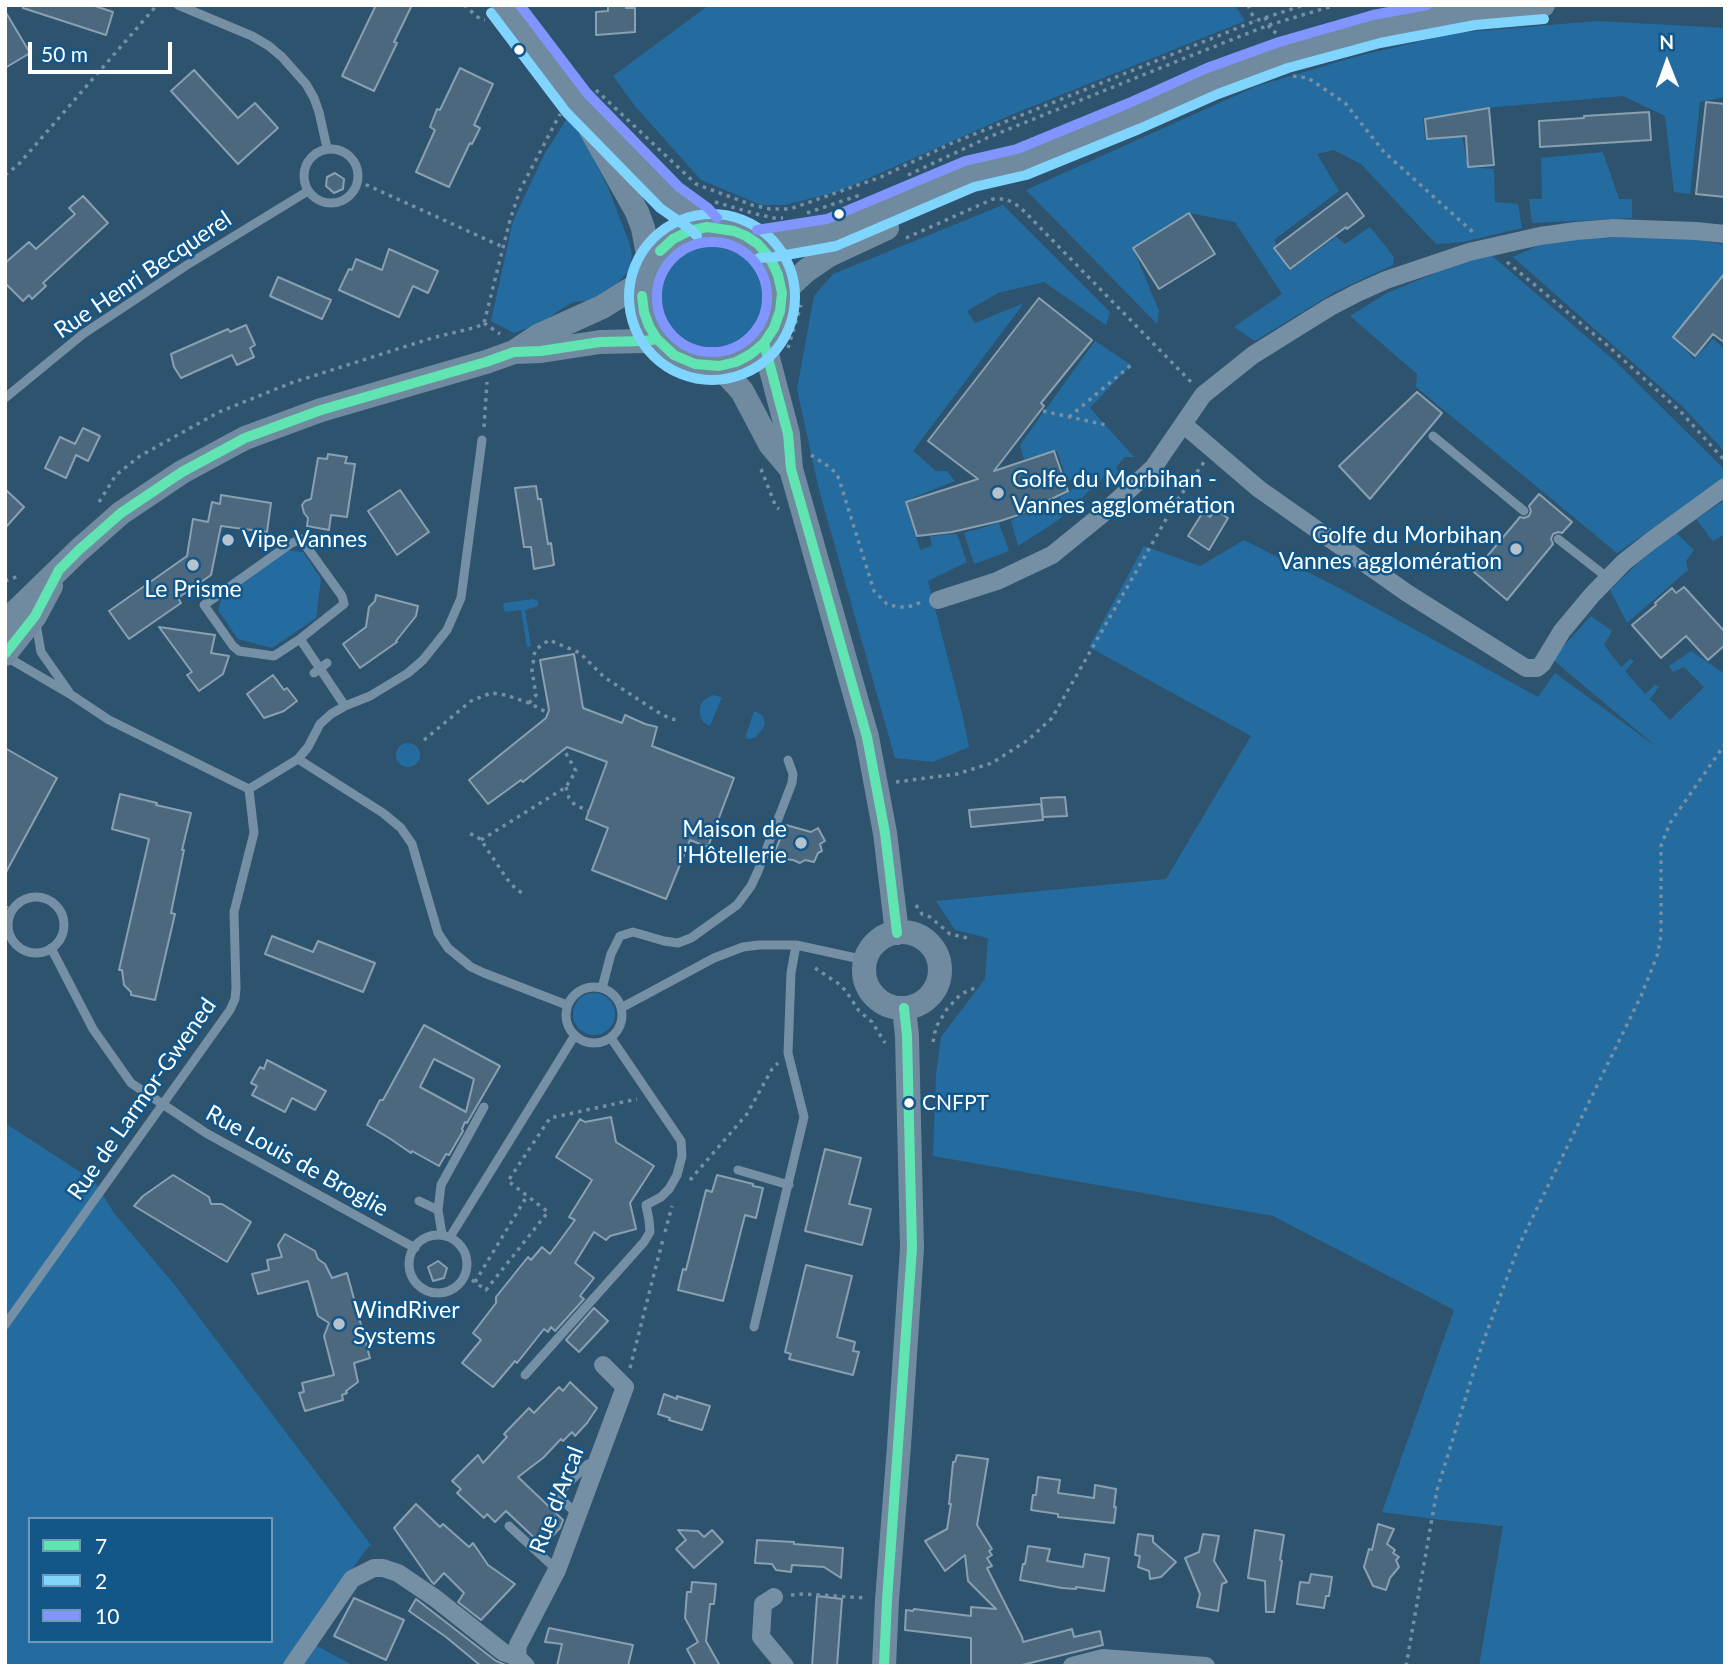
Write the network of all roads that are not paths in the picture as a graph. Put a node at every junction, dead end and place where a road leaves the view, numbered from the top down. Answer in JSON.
{"nodes":[{"id":1,"x":178,"y":5,"type":"edge"},
{"id":2,"x":502,"y":5,"type":"edge"},
{"id":3,"x":1543,"y":5,"type":"edge"},
{"id":4,"x":582,"y":98,"type":"junction"},
{"id":5,"x":327,"y":148,"type":"junction"},
{"id":6,"x":1021,"y":162,"type":"junction"},
{"id":7,"x":308,"y":191,"type":"junction"},
{"id":8,"x":707,"y":227,"type":"junction"},
{"id":9,"x":1725,"y":234,"type":"edge"},
{"id":10,"x":758,"y":244,"type":"junction"},
{"id":11,"x":647,"y":273,"type":"junction"},
{"id":12,"x":792,"y":296,"type":"junction"},
{"id":13,"x":657,"y":339,"type":"junction"},
{"id":14,"x":508,"y":343,"type":"junction"},
{"id":15,"x":775,"y":348,"type":"junction"},
{"id":16,"x":719,"y":366,"type":"junction"},
{"id":17,"x":5,"y":398,"type":"edge"},
{"id":18,"x":1183,"y":424,"type":"junction"},
{"id":19,"x":1433,"y":436,"type":"dead end"},
{"id":20,"x":482,"y":440,"type":"road end"},
{"id":21,"x":800,"y":461,"type":"junction"},
{"id":22,"x":1725,"y":487,"type":"edge"},
{"id":23,"x":1524,"y":511,"type":"dead end"},
{"id":24,"x":1558,"y":539,"type":"dead end"},
{"id":25,"x":59,"y":570,"type":"junction"},
{"id":26,"x":1608,"y":578,"type":"junction"},
{"id":27,"x":938,"y":600,"type":"road end"},
{"id":28,"x":35,"y":616,"type":"junction"},
{"id":29,"x":5,"y":622,"type":"edge"},
{"id":30,"x":300,"y":639,"type":"junction"},
{"id":31,"x":5,"y":655,"type":"edge"},
{"id":32,"x":69,"y":694,"type":"junction"},
{"id":33,"x":345,"y":706,"type":"junction"},
{"id":34,"x":298,"y":759,"type":"junction"},
{"id":35,"x":788,"y":760,"type":"dead end"},
{"id":36,"x":249,"y":789,"type":"junction"},
{"id":37,"x":8,"y":908,"type":"edge"},
{"id":38,"x":897,"y":933,"type":"junction"},
{"id":39,"x":796,"y":945,"type":"junction"},
{"id":40,"x":51,"y":948,"type":"junction"},
{"id":41,"x":865,"y":960,"type":"junction"},
{"id":42,"x":602,"y":988,"type":"junction"},
{"id":43,"x":567,"y":1005,"type":"junction"},
{"id":44,"x":621,"y":1008,"type":"junction"},
{"id":45,"x":904,"y":1008,"type":"junction"},
{"id":46,"x":575,"y":1035,"type":"junction"},
{"id":47,"x":611,"y":1038,"type":"junction"},
{"id":48,"x":162,"y":1105,"type":"junction"},
{"id":49,"x":484,"y":1107,"type":"dead end"},
{"id":50,"x":738,"y":1170,"type":"dead end"},
{"id":51,"x":789,"y":1185,"type":"junction"},
{"id":52,"x":419,"y":1201,"type":"dead end"},
{"id":53,"x":438,"y":1210,"type":"junction"},
{"id":54,"x":446,"y":1236,"type":"junction"},
{"id":55,"x":415,"y":1248,"type":"junction"},
{"id":56,"x":5,"y":1325,"type":"edge"},
{"id":57,"x":754,"y":1328,"type":"dead end"},
{"id":58,"x":603,"y":1365,"type":"dead end"},
{"id":59,"x":525,"y":1375,"type":"dead end"},
{"id":60,"x":598,"y":1462,"type":"junction"},
{"id":61,"x":579,"y":1515,"type":"junction"},
{"id":62,"x":509,"y":1526,"type":"dead end"},
{"id":63,"x":557,"y":1570,"type":"junction"},
{"id":64,"x":774,"y":1598,"type":"road end"},
{"id":65,"x":521,"y":1662,"type":"edge"},
{"id":66,"x":292,"y":1666,"type":"edge"},
{"id":67,"x":785,"y":1666,"type":"edge"},
{"id":68,"x":884,"y":1666,"type":"edge"},
{"id":69,"x":1072,"y":1666,"type":"edge"},
{"id":70,"x":1206,"y":1666,"type":"edge"}],
"edges":[{"from":1,"to":5,"type":"lane"},
{"from":2,"to":4,"type":"main road"},
{"from":3,"to":6,"type":"main road"},
{"from":4,"to":8,"type":"main road"},
{"from":4,"to":11,"type":"main road"},
{"from":5,"to":7,"type":"lane"},
{"from":5,"to":7,"type":"lane"},
{"from":6,"to":10,"type":"main road"},
{"from":6,"to":12,"type":"main road"},
{"from":7,"to":17,"type":"lane","name":"Rue Henri Becquerel"},
{"from":8,"to":10,"type":"main road"},
{"from":8,"to":11,"type":"main road"},
{"from":9,"to":18,"type":"street"},
{"from":10,"to":12,"type":"main road"},
{"from":11,"to":13,"type":"main road"},
{"from":11,"to":14,"type":"main road"},
{"from":12,"to":15,"type":"main road"},
{"from":13,"to":14,"type":"main road"},
{"from":13,"to":16,"type":"main road"},
{"from":14,"to":25,"type":"main road"},
{"from":15,"to":16,"type":"main road"},
{"from":15,"to":21,"type":"main road"},
{"from":16,"to":21,"type":"main road"},
{"from":18,"to":26,"type":"street"},
{"from":18,"to":27,"type":"street"},
{"from":19,"to":23,"type":"lane"},
{"from":20,"to":33,"type":"lane"},
{"from":21,"to":38,"type":"main road"},
{"from":22,"to":26,"type":"street"},
{"from":24,"to":26,"type":"lane"},
{"from":25,"to":28,"type":"main road"},
{"from":25,"to":29,"type":"main road"},
{"from":28,"to":31,"type":"main road"},
{"from":28,"to":32,"type":"lane"},
{"from":30,"to":30,"type":"lane"},
{"from":30,"to":33,"type":"lane"},
{"from":31,"to":32,"type":"lane"},
{"from":32,"to":36,"type":"lane"},
{"from":33,"to":34,"type":"lane"},
{"from":34,"to":36,"type":"lane"},
{"from":34,"to":43,"type":"lane"},
{"from":35,"to":42,"type":"lane"},
{"from":36,"to":48,"type":"lane","name":"Rue de Larmor-Gwened"},
{"from":37,"to":40,"type":"lane"},
{"from":37,"to":40,"type":"lane"},
{"from":38,"to":41,"type":"main road"},
{"from":38,"to":45,"type":"main road"},
{"from":39,"to":41,"type":"lane"},
{"from":39,"to":44,"type":"lane"},
{"from":39,"to":51,"type":"lane"},
{"from":40,"to":48,"type":"lane","name":"Rue Louis de Broglie"},
{"from":41,"to":45,"type":"main road"},
{"from":42,"to":43,"type":"lane"},
{"from":42,"to":44,"type":"lane"},
{"from":43,"to":46,"type":"lane"},
{"from":44,"to":47,"type":"lane"},
{"from":45,"to":68,"type":"main road"},
{"from":46,"to":47,"type":"lane"},
{"from":46,"to":54,"type":"lane"},
{"from":47,"to":59,"type":"lane"},
{"from":48,"to":55,"type":"lane","name":"Rue Louis de Broglie"},
{"from":48,"to":56,"type":"lane","name":"Rue de Larmor-Gwened"},
{"from":49,"to":53,"type":"lane"},
{"from":50,"to":51,"type":"lane"},
{"from":51,"to":57,"type":"lane"},
{"from":52,"to":53,"type":"lane"},
{"from":53,"to":54,"type":"lane"},
{"from":54,"to":55,"type":"lane"},
{"from":54,"to":55,"type":"lane"},
{"from":58,"to":60,"type":"street","name":"Rue d'Arcal"},
{"from":60,"to":61,"type":"street","name":"Rue d'Arcal"},
{"from":60,"to":61,"type":"lane"},
{"from":61,"to":63,"type":"street","name":"Rue d'Arcal"},
{"from":62,"to":63,"type":"lane"},
{"from":63,"to":65,"type":"street","name":"Rue d'Arcal"},
{"from":64,"to":67,"type":"street"},
{"from":65,"to":66,"type":"street","name":"Rue d'Arcal"},
{"from":69,"to":70,"type":"street"}]}
